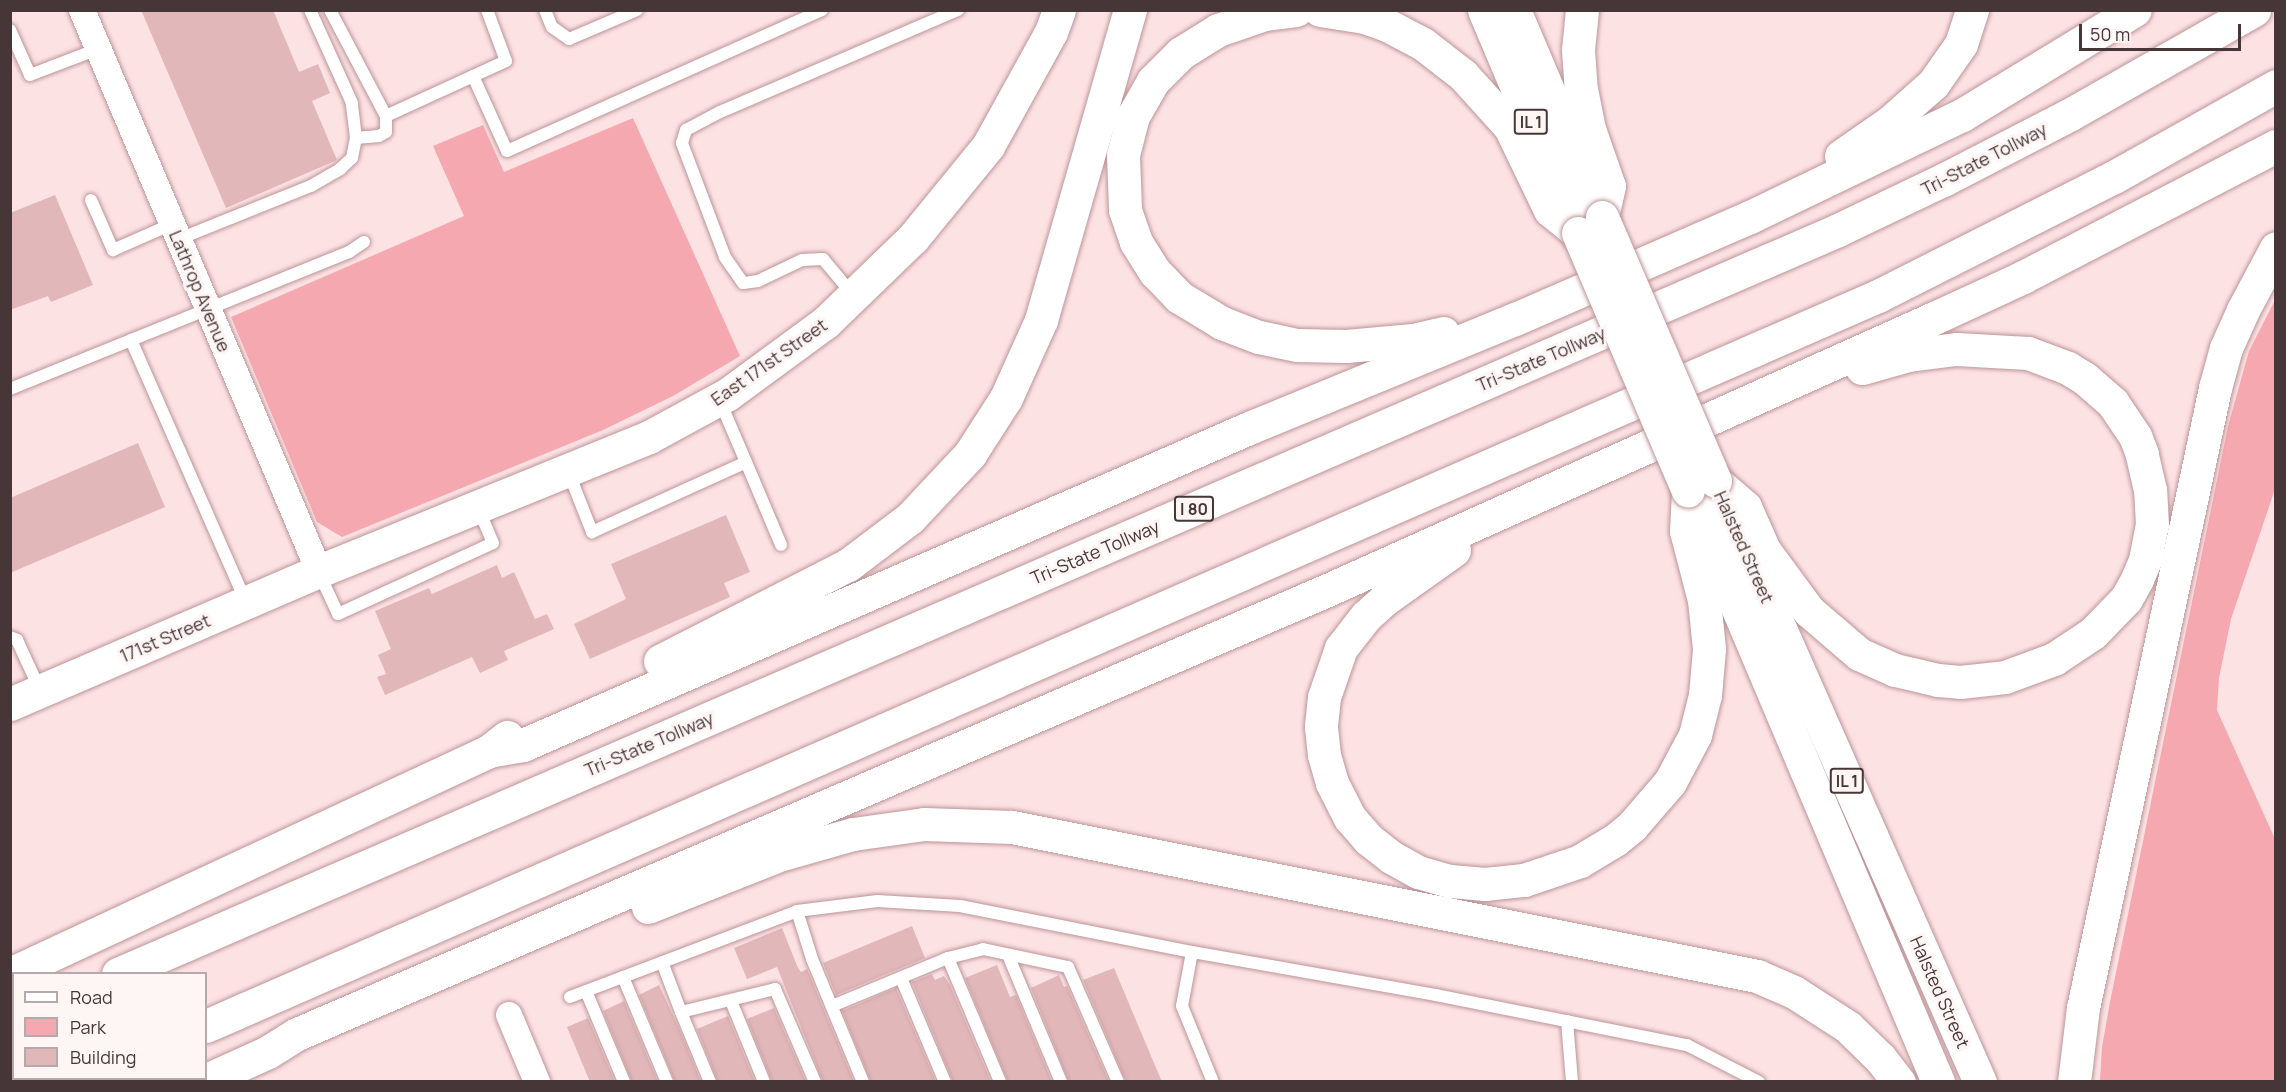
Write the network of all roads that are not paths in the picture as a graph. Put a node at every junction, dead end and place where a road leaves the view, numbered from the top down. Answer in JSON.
{"nodes":[{"id":1,"x":82,"y":10,"type":"edge"},
{"id":2,"x":310,"y":10,"type":"edge"},
{"id":3,"x":330,"y":10,"type":"edge"},
{"id":4,"x":487,"y":10,"type":"edge"},
{"id":5,"x":545,"y":10,"type":"edge"},
{"id":6,"x":637,"y":10,"type":"edge"},
{"id":7,"x":822,"y":10,"type":"edge"},
{"id":8,"x":958,"y":10,"type":"edge"},
{"id":9,"x":1059,"y":10,"type":"edge"},
{"id":10,"x":1130,"y":10,"type":"edge"},
{"id":11,"x":1296,"y":10,"type":"edge"},
{"id":12,"x":1320,"y":10,"type":"edge"},
{"id":13,"x":1484,"y":10,"type":"edge"},
{"id":14,"x":1514,"y":10,"type":"edge"},
{"id":15,"x":1582,"y":10,"type":"edge"},
{"id":16,"x":1972,"y":10,"type":"edge"},
{"id":17,"x":2135,"y":10,"type":"edge"},
{"id":18,"x":2254,"y":10,"type":"edge"},
{"id":19,"x":10,"y":30,"type":"edge"},
{"id":20,"x":98,"y":49,"type":"junction"},
{"id":21,"x":473,"y":76,"type":"junction"},
{"id":22,"x":2276,"y":86,"type":"edge"},
{"id":23,"x":386,"y":116,"type":"junction"},
{"id":24,"x":356,"y":138,"type":"junction"},
{"id":25,"x":2276,"y":146,"type":"edge"},
{"id":26,"x":91,"y":200,"type":"dead end"},
{"id":27,"x":1750,"y":217,"type":"junction"},
{"id":28,"x":1590,"y":225,"type":"junction"},
{"id":29,"x":175,"y":232,"type":"junction"},
{"id":30,"x":364,"y":242,"type":"dead end"},
{"id":31,"x":2276,"y":248,"type":"edge"},
{"id":32,"x":854,"y":296,"type":"junction"},
{"id":33,"x":1539,"y":308,"type":"junction"},
{"id":34,"x":208,"y":309,"type":"junction"},
{"id":35,"x":131,"y":340,"type":"junction"},
{"id":36,"x":10,"y":389,"type":"edge"},
{"id":37,"x":719,"y":399,"type":"junction"},
{"id":38,"x":1749,"y":400,"type":"junction"},
{"id":39,"x":746,"y":462,"type":"junction"},
{"id":40,"x":1598,"y":467,"type":"junction"},
{"id":41,"x":567,"y":470,"type":"junction"},
{"id":42,"x":1702,"y":486,"type":"junction"},
{"id":43,"x":478,"y":507,"type":"junction"},
{"id":44,"x":781,"y":545,"type":"dead end"},
{"id":45,"x":319,"y":572,"type":"junction"},
{"id":46,"x":247,"y":603,"type":"junction"},
{"id":47,"x":10,"y":637,"type":"edge"},
{"id":48,"x":41,"y":692,"type":"junction"},
{"id":49,"x":10,"y":704,"type":"edge"},
{"id":50,"x":489,"y":751,"type":"junction"},
{"id":51,"x":797,"y":911,"type":"junction"},
{"id":52,"x":1192,"y":952,"type":"junction"},
{"id":53,"x":1008,"y":955,"type":"junction"},
{"id":54,"x":948,"y":958,"type":"junction"},
{"id":55,"x":662,"y":962,"type":"junction"},
{"id":56,"x":14,"y":972,"type":"edge"},
{"id":57,"x":123,"y":972,"type":"edge"},
{"id":58,"x":623,"y":977,"type":"junction"},
{"id":59,"x":901,"y":978,"type":"junction"},
{"id":60,"x":586,"y":990,"type":"junction"},
{"id":61,"x":570,"y":997,"type":"dead end"},
{"id":62,"x":731,"y":1001,"type":"junction"},
{"id":63,"x":832,"y":1006,"type":"junction"},
{"id":64,"x":681,"y":1012,"type":"junction"},
{"id":65,"x":509,"y":1015,"type":"dead end"},
{"id":66,"x":1567,"y":1021,"type":"junction"},
{"id":67,"x":207,"y":1026,"type":"edge"},
{"id":68,"x":268,"y":1052,"type":"junction"},
{"id":69,"x":207,"y":1080,"type":"edge"},
{"id":70,"x":537,"y":1082,"type":"edge"},
{"id":71,"x":624,"y":1082,"type":"edge"},
{"id":72,"x":667,"y":1082,"type":"edge"},
{"id":73,"x":710,"y":1082,"type":"edge"},
{"id":74,"x":764,"y":1082,"type":"edge"},
{"id":75,"x":815,"y":1082,"type":"edge"},
{"id":76,"x":863,"y":1082,"type":"edge"},
{"id":77,"x":945,"y":1082,"type":"edge"},
{"id":78,"x":1000,"y":1082,"type":"edge"},
{"id":79,"x":1061,"y":1082,"type":"edge"},
{"id":80,"x":1118,"y":1082,"type":"edge"},
{"id":81,"x":1213,"y":1082,"type":"edge"},
{"id":82,"x":1572,"y":1082,"type":"edge"},
{"id":83,"x":1759,"y":1082,"type":"edge"},
{"id":84,"x":1899,"y":1082,"type":"edge"},
{"id":85,"x":1938,"y":1082,"type":"edge"},
{"id":86,"x":1980,"y":1082,"type":"edge"},
{"id":87,"x":2074,"y":1082,"type":"edge"}],
"edges":[{"from":1,"to":20,"type":"street","name":"Lathrop Avenue"},
{"from":2,"to":24,"type":"lane"},
{"from":3,"to":23,"type":"lane"},
{"from":4,"to":21,"type":"lane"},
{"from":5,"to":6,"type":"lane"},
{"from":7,"to":21,"type":"lane"},
{"from":8,"to":32,"type":"lane"},
{"from":9,"to":32,"type":"main road","name":"East 171st Street"},
{"from":10,"to":50,"type":"main road"},
{"from":11,"to":33,"type":"main road"},
{"from":12,"to":28,"type":"main road"},
{"from":13,"to":28,"type":"main road","name":"Halsted Street","number":"IL 1"},
{"from":14,"to":28,"type":"main road","name":"Halsted Street","number":"IL 1"},
{"from":15,"to":28,"type":"main road"},
{"from":16,"to":27,"type":"main road"},
{"from":17,"to":27,"type":"main road"},
{"from":18,"to":57,"type":"main road","name":"Tri-State Tollway","number":"I 80"},
{"from":19,"to":20,"type":"lane"},
{"from":20,"to":29,"type":"street","name":"Lathrop Avenue"},
{"from":21,"to":23,"type":"lane"},
{"from":22,"to":67,"type":"main road"},
{"from":23,"to":24,"type":"lane"},
{"from":24,"to":29,"type":"lane"},
{"from":25,"to":38,"type":"main road"},
{"from":26,"to":29,"type":"lane"},
{"from":27,"to":33,"type":"main road"},
{"from":28,"to":42,"type":"main road","name":"Halsted Street","number":"IL 1","bridge":true},
{"from":29,"to":34,"type":"street","name":"Lathrop Avenue"},
{"from":30,"to":34,"type":"lane"},
{"from":31,"to":87,"type":"main road"},
{"from":32,"to":37,"type":"main road","name":"East 171st Street"},
{"from":33,"to":50,"type":"main road"},
{"from":34,"to":35,"type":"lane"},
{"from":34,"to":45,"type":"street","name":"Lathrop Avenue"},
{"from":35,"to":36,"type":"lane"},
{"from":35,"to":46,"type":"lane"},
{"from":37,"to":39,"type":"lane"},
{"from":37,"to":41,"type":"main road","name":"East 171st Street"},
{"from":38,"to":40,"type":"main road"},
{"from":38,"to":42,"type":"main road"},
{"from":39,"to":41,"type":"lane"},
{"from":39,"to":44,"type":"lane"},
{"from":40,"to":42,"type":"main road"},
{"from":40,"to":68,"type":"main road"},
{"from":41,"to":43,"type":"main road","name":"East 171st Street"},
{"from":42,"to":85,"type":"main road","name":"Halsted Street","number":"IL 1"},
{"from":42,"to":86,"type":"main road","name":"Halsted Street","number":"IL 1"},
{"from":43,"to":45,"type":"main road","name":"East 171st Street"},
{"from":43,"to":45,"type":"lane"},
{"from":45,"to":46,"type":"main road","name":"171st Street"},
{"from":46,"to":48,"type":"main road","name":"171st Street"},
{"from":47,"to":48,"type":"lane"},
{"from":48,"to":49,"type":"main road","name":"171st Street"},
{"from":50,"to":56,"type":"main road"},
{"from":51,"to":52,"type":"lane"},
{"from":51,"to":55,"type":"lane"},
{"from":51,"to":63,"type":"lane"},
{"from":52,"to":66,"type":"lane"},
{"from":52,"to":81,"type":"lane"},
{"from":53,"to":54,"type":"lane"},
{"from":53,"to":79,"type":"lane"},
{"from":53,"to":80,"type":"lane"},
{"from":54,"to":59,"type":"lane"},
{"from":54,"to":78,"type":"lane"},
{"from":55,"to":58,"type":"lane"},
{"from":55,"to":64,"type":"lane"},
{"from":58,"to":60,"type":"lane"},
{"from":58,"to":72,"type":"lane"},
{"from":59,"to":63,"type":"lane"},
{"from":59,"to":77,"type":"lane"},
{"from":60,"to":61,"type":"lane"},
{"from":60,"to":71,"type":"lane"},
{"from":62,"to":64,"type":"lane"},
{"from":62,"to":74,"type":"lane"},
{"from":62,"to":75,"type":"lane"},
{"from":63,"to":76,"type":"lane"},
{"from":64,"to":73,"type":"lane"},
{"from":65,"to":70,"type":"street"},
{"from":66,"to":82,"type":"lane"},
{"from":66,"to":83,"type":"lane"},
{"from":68,"to":69,"type":"main road"},
{"from":68,"to":84,"type":"main road"}]}
